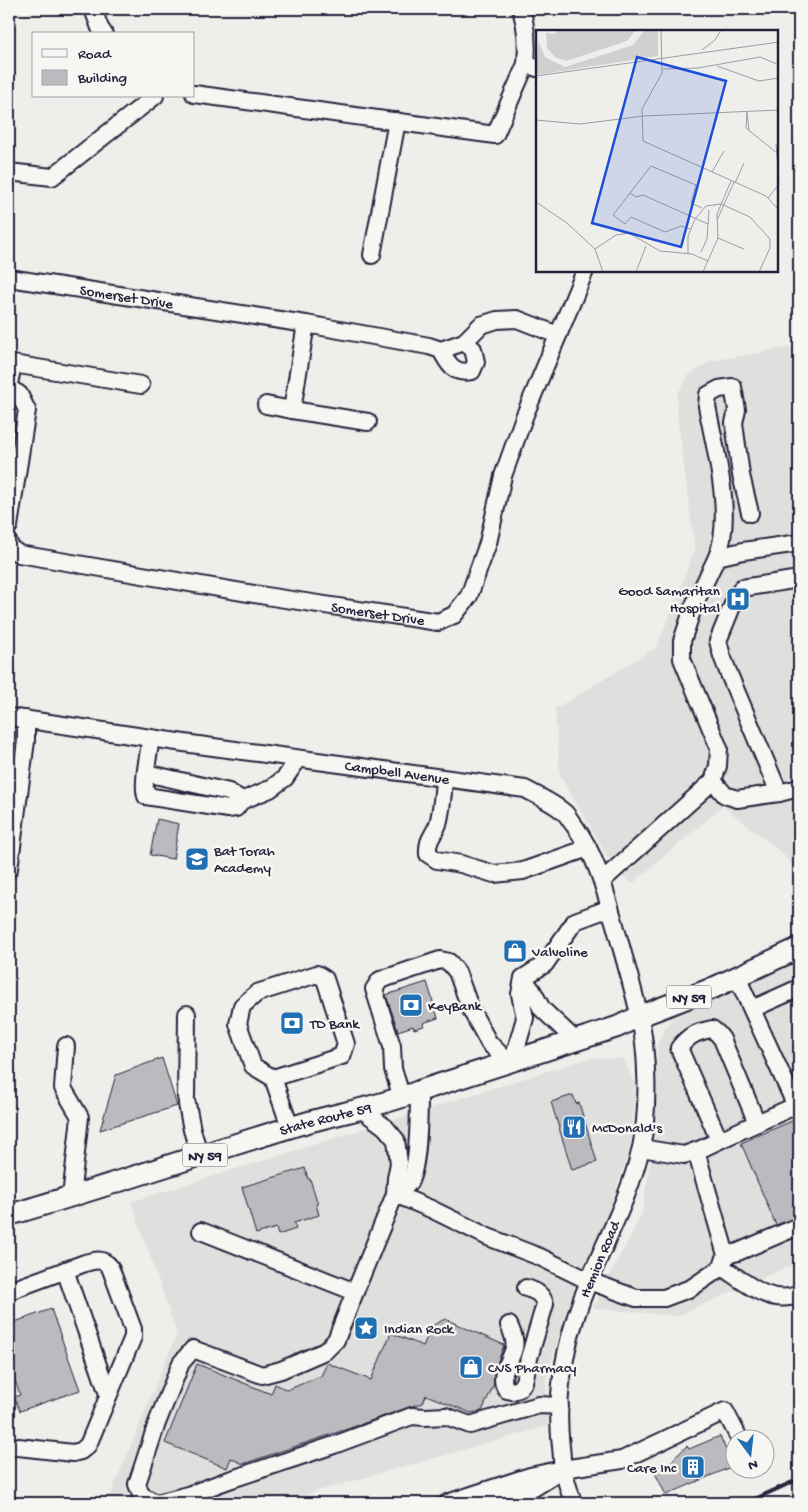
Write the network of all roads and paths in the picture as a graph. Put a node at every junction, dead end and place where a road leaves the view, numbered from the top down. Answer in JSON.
{"nodes":[{"id":1,"x":93,"y":9,"type":"edge"},
{"id":2,"x":521,"y":9,"type":"edge"},
{"id":3,"x":103,"y":32,"type":"edge"},
{"id":4,"x":532,"y":66,"type":"edge"},
{"id":5,"x":195,"y":94,"type":"edge"},
{"id":6,"x":150,"y":98,"type":"edge"},
{"id":7,"x":397,"y":121,"type":"junction"},
{"id":8,"x":9,"y":172,"type":"edge"},
{"id":9,"x":372,"y":255,"type":"dead end"},
{"id":10,"x":585,"y":272,"type":"edge"},
{"id":11,"x":9,"y":278,"type":"edge"},
{"id":12,"x":306,"y":324,"type":"junction"},
{"id":13,"x":558,"y":335,"type":"junction"},
{"id":14,"x":464,"y":342,"type":"junction"},
{"id":15,"x":442,"y":350,"type":"junction"},
{"id":16,"x":9,"y":384,"type":"edge"},
{"id":17,"x":141,"y":385,"type":"dead end"},
{"id":18,"x":9,"y":388,"type":"edge"},
{"id":19,"x":266,"y":405,"type":"dead end"},
{"id":20,"x":292,"y":410,"type":"junction"},
{"id":21,"x":368,"y":422,"type":"dead end"},
{"id":22,"x":750,"y":514,"type":"dead end"},
{"id":23,"x":9,"y":526,"type":"edge"},
{"id":24,"x":799,"y":542,"type":"edge"},
{"id":25,"x":9,"y":543,"type":"edge"},
{"id":26,"x":717,"y":557,"type":"junction"},
{"id":27,"x":799,"y":579,"type":"edge"},
{"id":28,"x":9,"y":716,"type":"edge"},
{"id":29,"x":26,"y":719,"type":"junction"},
{"id":30,"x":151,"y":738,"type":"junction"},
{"id":31,"x":298,"y":759,"type":"junction"},
{"id":32,"x":146,"y":773,"type":"junction"},
{"id":33,"x":444,"y":779,"type":"junction"},
{"id":34,"x":713,"y":781,"type":"junction"},
{"id":35,"x":799,"y":788,"type":"edge"},
{"id":36,"x":780,"y":793,"type":"junction"},
{"id":37,"x":241,"y":801,"type":"junction"},
{"id":38,"x":588,"y":848,"type":"junction"},
{"id":39,"x":9,"y":869,"type":"edge"},
{"id":40,"x":603,"y":880,"type":"junction"},
{"id":41,"x":610,"y":908,"type":"junction"},
{"id":42,"x":799,"y":948,"type":"edge"},
{"id":43,"x":737,"y":977,"type":"junction"},
{"id":44,"x":522,"y":978,"type":"junction"},
{"id":45,"x":799,"y":988,"type":"edge"},
{"id":46,"x":752,"y":1009,"type":"junction"},
{"id":47,"x":187,"y":1014,"type":"dead end"},
{"id":48,"x":640,"y":1016,"type":"junction"},
{"id":49,"x":576,"y":1041,"type":"junction"},
{"id":50,"x":66,"y":1046,"type":"dead end"},
{"id":51,"x":510,"y":1061,"type":"junction"},
{"id":52,"x":273,"y":1078,"type":"junction"},
{"id":53,"x":411,"y":1094,"type":"junction"},
{"id":54,"x":797,"y":1105,"type":"edge"},
{"id":55,"x":361,"y":1110,"type":"junction"},
{"id":56,"x":757,"y":1123,"type":"junction"},
{"id":57,"x":290,"y":1127,"type":"junction"},
{"id":58,"x":719,"y":1140,"type":"junction"},
{"id":59,"x":641,"y":1148,"type":"junction"},
{"id":60,"x":696,"y":1151,"type":"junction"},
{"id":61,"x":200,"y":1156,"type":"junction"},
{"id":62,"x":395,"y":1194,"type":"junction"},
{"id":63,"x":71,"y":1197,"type":"junction"},
{"id":64,"x":9,"y":1215,"type":"edge"},
{"id":65,"x":799,"y":1226,"type":"edge"},
{"id":66,"x":201,"y":1231,"type":"dead end"},
{"id":67,"x":724,"y":1261,"type":"junction"},
{"id":68,"x":65,"y":1270,"type":"junction"},
{"id":69,"x":589,"y":1281,"type":"junction"},
{"id":70,"x":526,"y":1288,"type":"dead end"},
{"id":71,"x":9,"y":1291,"type":"edge"},
{"id":72,"x":355,"y":1292,"type":"junction"},
{"id":73,"x":799,"y":1294,"type":"edge"},
{"id":74,"x":509,"y":1325,"type":"dead end"},
{"id":75,"x":108,"y":1394,"type":"junction"},
{"id":76,"x":560,"y":1406,"type":"junction"},
{"id":77,"x":735,"y":1430,"type":"edge"},
{"id":78,"x":9,"y":1446,"type":"edge"},
{"id":79,"x":563,"y":1469,"type":"junction"},
{"id":80,"x":152,"y":1502,"type":"edge"},
{"id":81,"x":447,"y":1503,"type":"edge"},
{"id":82,"x":492,"y":1503,"type":"edge"},
{"id":83,"x":573,"y":1503,"type":"edge"}],
"edges":[{"from":1,"to":3,"type":"street"},
{"from":2,"to":4,"type":"street"},
{"from":4,"to":7,"type":"street"},
{"from":5,"to":7,"type":"street"},
{"from":6,"to":8,"type":"street"},
{"from":7,"to":9,"type":"street"},
{"from":10,"to":13,"type":"street","name":"Somerset Drive"},
{"from":11,"to":12,"type":"street","name":"Somerset Drive"},
{"from":12,"to":15,"type":"street","name":"Somerset Drive"},
{"from":12,"to":20,"type":"street"},
{"from":13,"to":14,"type":"street"},
{"from":13,"to":25,"type":"street","name":"Somerset Drive"},
{"from":14,"to":15,"type":"street"},
{"from":14,"to":15,"type":"street"},
{"from":16,"to":17,"type":"street"},
{"from":18,"to":23,"type":"street"},
{"from":19,"to":20,"type":"street"},
{"from":20,"to":21,"type":"street"},
{"from":22,"to":26,"type":"street"},
{"from":24,"to":26,"type":"street"},
{"from":26,"to":34,"type":"street"},
{"from":27,"to":36,"type":"street"},
{"from":28,"to":29,"type":"street","name":"Campbell Avenue"},
{"from":29,"to":30,"type":"street","name":"Campbell Avenue"},
{"from":29,"to":39,"type":"street"},
{"from":30,"to":31,"type":"street","name":"Campbell Avenue"},
{"from":30,"to":32,"type":"street"},
{"from":31,"to":33,"type":"street","name":"Campbell Avenue"},
{"from":31,"to":37,"type":"street"},
{"from":32,"to":37,"type":"street"},
{"from":32,"to":37,"type":"street"},
{"from":33,"to":38,"type":"street","name":"Campbell Avenue"},
{"from":33,"to":38,"type":"street"},
{"from":34,"to":36,"type":"street"},
{"from":34,"to":40,"type":"street"},
{"from":35,"to":36,"type":"street"},
{"from":38,"to":40,"type":"street","name":"Campbell Avenue"},
{"from":40,"to":41,"type":"street","name":"Campbell Avenue"},
{"from":41,"to":44,"type":"street"},
{"from":41,"to":48,"type":"street","name":"Campbell Avenue"},
{"from":42,"to":43,"type":"main road","number":"NY 59"},
{"from":43,"to":46,"type":"street"},
{"from":43,"to":48,"type":"main road","number":"NY 59"},
{"from":44,"to":49,"type":"street"},
{"from":44,"to":51,"type":"street"},
{"from":45,"to":46,"type":"street"},
{"from":46,"to":54,"type":"street"},
{"from":47,"to":61,"type":"street"},
{"from":48,"to":49,"type":"main road","name":"State Route 59","number":"NY 59"},
{"from":48,"to":59,"type":"street","name":"Hemion Road"},
{"from":49,"to":51,"type":"main road","name":"State Route 59","number":"NY 59"},
{"from":50,"to":63,"type":"street"},
{"from":51,"to":53,"type":"main road","name":"State Route 59","number":"NY 59"},
{"from":51,"to":53,"type":"street"},
{"from":52,"to":52,"type":"street"},
{"from":52,"to":57,"type":"street"},
{"from":53,"to":55,"type":"main road","name":"State Route 59","number":"NY 59"},
{"from":53,"to":62,"type":"street"},
{"from":54,"to":56,"type":"street"},
{"from":55,"to":57,"type":"main road","name":"State Route 59","number":"NY 59"},
{"from":55,"to":62,"type":"street"},
{"from":56,"to":58,"type":"street"},
{"from":56,"to":58,"type":"street"},
{"from":57,"to":61,"type":"main road","name":"State Route 59","number":"NY 59"},
{"from":58,"to":60,"type":"street"},
{"from":59,"to":60,"type":"street"},
{"from":59,"to":69,"type":"street","name":"Hemion Road"},
{"from":60,"to":67,"type":"street"},
{"from":61,"to":63,"type":"main road","name":"State Route 59","number":"NY 59"},
{"from":62,"to":69,"type":"street"},
{"from":62,"to":72,"type":"street"},
{"from":63,"to":64,"type":"main road","name":"State Route 59","number":"NY 59"},
{"from":65,"to":67,"type":"street"},
{"from":66,"to":72,"type":"street"},
{"from":67,"to":69,"type":"street"},
{"from":67,"to":73,"type":"street"},
{"from":68,"to":71,"type":"street"},
{"from":68,"to":75,"type":"street"},
{"from":68,"to":75,"type":"street"},
{"from":69,"to":76,"type":"street","name":"Hemion Road"},
{"from":70,"to":74,"type":"street"},
{"from":72,"to":80,"type":"street"},
{"from":75,"to":78,"type":"street"},
{"from":76,"to":79,"type":"street","name":"Hemion Road"},
{"from":76,"to":80,"type":"street"},
{"from":77,"to":79,"type":"street"},
{"from":79,"to":81,"type":"street"},
{"from":79,"to":82,"type":"street"},
{"from":79,"to":83,"type":"street","name":"Hemion Road"}]}
